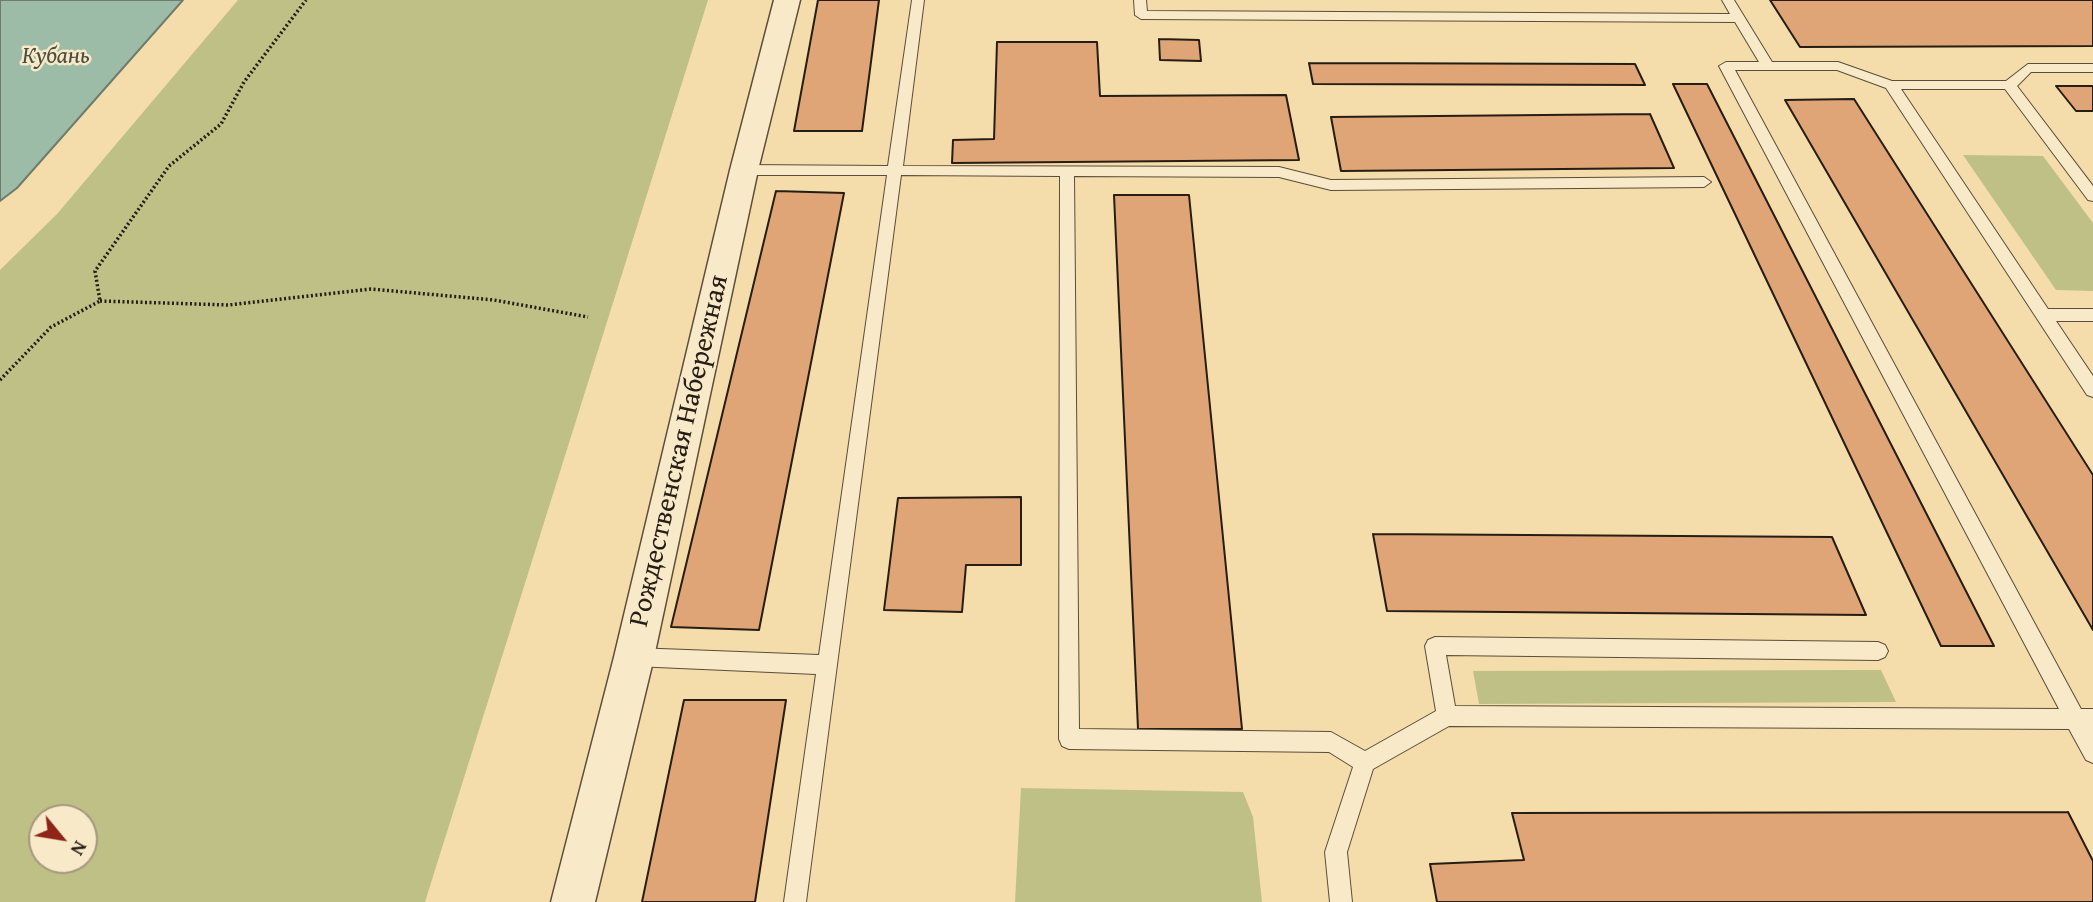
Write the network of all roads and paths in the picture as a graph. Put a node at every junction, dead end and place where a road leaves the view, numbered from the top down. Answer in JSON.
{"nodes":[{"id":1,"x":306,"y":0,"type":"edge"},
{"id":2,"x":787,"y":0,"type":"edge"},
{"id":3,"x":918,"y":0,"type":"edge"},
{"id":4,"x":1140,"y":0,"type":"edge"},
{"id":5,"x":1728,"y":0,"type":"edge"},
{"id":6,"x":1739,"y":18,"type":"junction"},
{"id":7,"x":1768,"y":66,"type":"junction"},
{"id":8,"x":2093,"y":68,"type":"edge"},
{"id":9,"x":1891,"y":85,"type":"junction"},
{"id":10,"x":2009,"y":85,"type":"junction"},
{"id":11,"x":744,"y":170,"type":"junction"},
{"id":12,"x":896,"y":171,"type":"junction"},
{"id":13,"x":1067,"y":172,"type":"junction"},
{"id":14,"x":1704,"y":182,"type":"dead end"},
{"id":15,"x":2093,"y":196,"type":"edge"},
{"id":16,"x":100,"y":301,"type":"junction"},
{"id":17,"x":2093,"y":314,"type":"edge"},
{"id":18,"x":2043,"y":315,"type":"junction"},
{"id":19,"x":588,"y":317,"type":"dead end"},
{"id":20,"x":0,"y":380,"type":"edge"},
{"id":21,"x":2093,"y":390,"type":"edge"},
{"id":22,"x":1878,"y":651,"type":"dead end"},
{"id":23,"x":634,"y":657,"type":"junction"},
{"id":24,"x":828,"y":665,"type":"junction"},
{"id":25,"x":1447,"y":716,"type":"junction"},
{"id":26,"x":2085,"y":719,"type":"edge"},
{"id":27,"x":2093,"y":753,"type":"edge"},
{"id":28,"x":1365,"y":762,"type":"junction"},
{"id":29,"x":573,"y":902,"type":"edge"},
{"id":30,"x":795,"y":902,"type":"edge"},
{"id":31,"x":1341,"y":902,"type":"edge"}],
"edges":[{"from":1,"to":16,"type":"path"},
{"from":2,"to":11,"type":"street","name":"Рождественская Набережная"},
{"from":3,"to":12,"type":"lane"},
{"from":4,"to":6,"type":"lane"},
{"from":5,"to":6,"type":"lane"},
{"from":6,"to":7,"type":"lane"},
{"from":7,"to":9,"type":"lane"},
{"from":7,"to":26,"type":"lane"},
{"from":8,"to":10,"type":"lane"},
{"from":9,"to":10,"type":"lane"},
{"from":9,"to":18,"type":"lane"},
{"from":10,"to":15,"type":"lane"},
{"from":11,"to":12,"type":"lane"},
{"from":11,"to":23,"type":"street","name":"Рождественская Набережная"},
{"from":12,"to":13,"type":"lane"},
{"from":12,"to":24,"type":"lane"},
{"from":13,"to":14,"type":"lane"},
{"from":13,"to":28,"type":"lane"},
{"from":16,"to":19,"type":"path"},
{"from":16,"to":20,"type":"path"},
{"from":17,"to":18,"type":"lane"},
{"from":18,"to":21,"type":"lane"},
{"from":22,"to":25,"type":"lane"},
{"from":23,"to":24,"type":"lane"},
{"from":23,"to":29,"type":"street","name":"Рождественская Набережная"},
{"from":24,"to":30,"type":"lane"},
{"from":25,"to":26,"type":"lane"},
{"from":25,"to":28,"type":"lane"},
{"from":26,"to":27,"type":"lane"},
{"from":28,"to":31,"type":"lane"}]}
